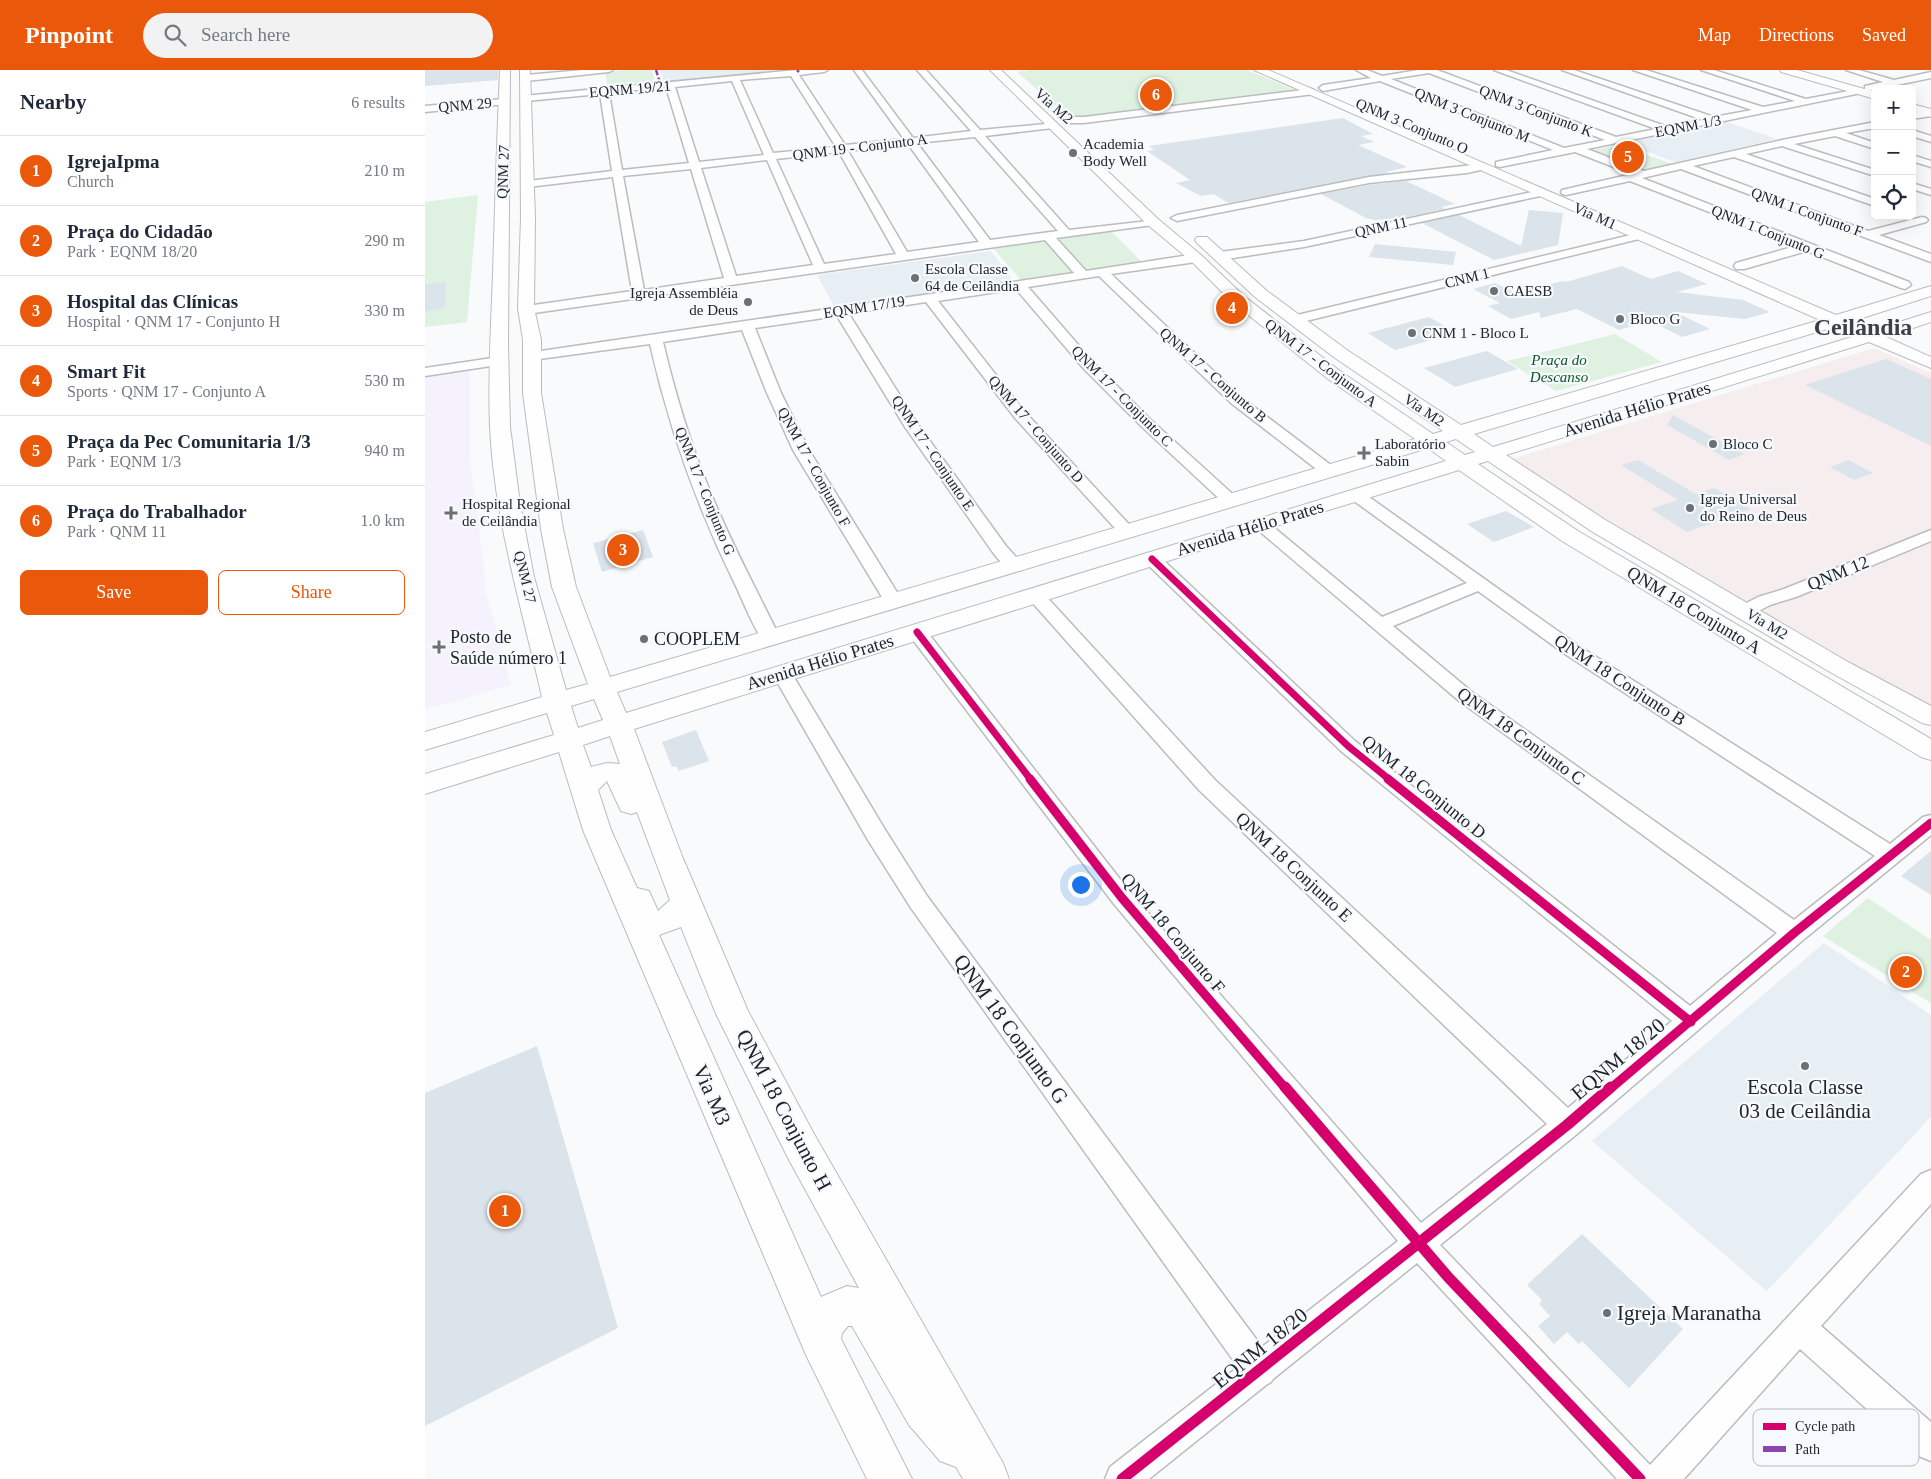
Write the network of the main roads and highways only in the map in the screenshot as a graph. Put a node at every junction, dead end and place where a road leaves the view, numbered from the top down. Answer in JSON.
{"nodes":[{"id":1,"x":505,"y":70,"type":"edge"},
{"id":2,"x":999,"y":70,"type":"edge"},
{"id":3,"x":1015,"y":70,"type":"edge"},
{"id":4,"x":1259,"y":70,"type":"edge"},
{"id":5,"x":1281,"y":70,"type":"edge"},
{"id":6,"x":1785,"y":70,"type":"edge"},
{"id":7,"x":1789,"y":70,"type":"edge"},
{"id":8,"x":1803,"y":72,"type":"edge"},
{"id":9,"x":525,"y":73,"type":"edge"},
{"id":10,"x":1035,"y":89,"type":"dead end"},
{"id":11,"x":1312,"y":89,"type":"junction"},
{"id":12,"x":1869,"y":91,"type":"edge"},
{"id":13,"x":1916,"y":102,"type":"edge"},
{"id":14,"x":504,"y":104,"type":"junction"},
{"id":15,"x":1931,"y":106,"type":"edge"},
{"id":16,"x":1056,"y":108,"type":"dead end"},
{"id":17,"x":1916,"y":108,"type":"edge"},
{"id":18,"x":1931,"y":113,"type":"edge"},
{"id":19,"x":526,"y":119,"type":"junction"},
{"id":20,"x":1087,"y":135,"type":"dead end"},
{"id":21,"x":1444,"y":143,"type":"junction"},
{"id":22,"x":1501,"y":164,"type":"joint"},
{"id":23,"x":502,"y":174,"type":"junction"},
{"id":24,"x":527,"y":184,"type":"junction"},
{"id":25,"x":528,"y":203,"type":"junction"},
{"id":26,"x":1163,"y":206,"type":"dead end"},
{"id":27,"x":1639,"y":230,"type":"junction"},
{"id":28,"x":1667,"y":248,"type":"junction"},
{"id":29,"x":1737,"y":265,"type":"junction"},
{"id":30,"x":500,"y":280,"type":"junction"},
{"id":31,"x":1225,"y":287,"type":"junction"},
{"id":32,"x":1256,"y":288,"type":"junction"},
{"id":33,"x":1931,"y":291,"type":"edge"},
{"id":34,"x":1238,"y":299,"type":"junction"},
{"id":35,"x":526,"y":309,"type":"junction"},
{"id":36,"x":1853,"y":314,"type":"junction"},
{"id":37,"x":1931,"y":317,"type":"edge"},
{"id":38,"x":1832,"y":320,"type":"junction"},
{"id":39,"x":1889,"y":330,"type":"junction"},
{"id":40,"x":1869,"y":336,"type":"junction"},
{"id":41,"x":1931,"y":348,"type":"edge"},
{"id":42,"x":1341,"y":354,"type":"junction"},
{"id":43,"x":1315,"y":361,"type":"junction"},
{"id":44,"x":1931,"y":363,"type":"edge"},
{"id":45,"x":1456,"y":433,"type":"junction"},
{"id":46,"x":1429,"y":441,"type":"junction"},
{"id":47,"x":1490,"y":454,"type":"junction"},
{"id":48,"x":1460,"y":462,"type":"junction"},
{"id":49,"x":1296,"y":482,"type":"junction"},
{"id":50,"x":1256,"y":494,"type":"junction"},
{"id":51,"x":1330,"y":503,"type":"junction"},
{"id":52,"x":1283,"y":517,"type":"junction"},
{"id":53,"x":1599,"y":526,"type":"junction"},
{"id":54,"x":1570,"y":536,"type":"junction"},
{"id":55,"x":525,"y":585,"type":"junction"},
{"id":56,"x":861,"y":612,"type":"junction"},
{"id":57,"x":780,"y":635,"type":"junction"},
{"id":58,"x":581,"y":636,"type":"junction"},
{"id":59,"x":873,"y":645,"type":"junction"},
{"id":60,"x":821,"y":661,"type":"junction"},
{"id":61,"x":1839,"y":667,"type":"junction"},
{"id":62,"x":1811,"y":680,"type":"junction"},
{"id":63,"x":602,"y":687,"type":"junction"},
{"id":64,"x":1883,"y":692,"type":"junction"},
{"id":65,"x":556,"y":701,"type":"junction"},
{"id":66,"x":1856,"y":708,"type":"junction"},
{"id":67,"x":1931,"y":717,"type":"edge"},
{"id":68,"x":618,"y":724,"type":"junction"},
{"id":69,"x":425,"y":741,"type":"edge"},
{"id":70,"x":1931,"y":751,"type":"edge"},
{"id":71,"x":576,"y":763,"type":"junction"},
{"id":72,"x":425,"y":784,"type":"edge"},
{"id":73,"x":425,"y":788,"type":"edge"},
{"id":74,"x":597,"y":830,"type":"junction"},
{"id":75,"x":667,"y":856,"type":"junction"},
{"id":76,"x":686,"y":901,"type":"junction"},
{"id":77,"x":820,"y":1341,"type":"junction"},
{"id":78,"x":890,"y":1479,"type":"edge"},
{"id":79,"x":985,"y":1479,"type":"edge"}],
"edges":[{"from":1,"to":14,"type":"main road","name":"QNM 29"},
{"from":2,"to":31,"type":"main road","name":"QNM 17 - Conjunto A"},
{"from":3,"to":10,"type":"main road","name":"Via M2"},
{"from":4,"to":11,"type":"main road","name":"Via M1"},
{"from":5,"to":11,"type":"main road"},
{"from":6,"to":8,"type":"main road"},
{"from":7,"to":8,"type":"main road"},
{"from":8,"to":12,"type":"main road"},
{"from":8,"to":12,"type":"main road"},
{"from":9,"to":19,"type":"main road"},
{"from":11,"to":21,"type":"main road","name":"QNM 3 Conjunto O"},
{"from":11,"to":21,"type":"main road","name":"Via M1"},
{"from":13,"to":15,"type":"main road"},
{"from":14,"to":19,"type":"main road"},
{"from":14,"to":23,"type":"main road","name":"QNM 27"},
{"from":16,"to":20,"type":"main road","name":"Via M2"},
{"from":17,"to":18,"type":"main road"},
{"from":19,"to":24,"type":"main road"},
{"from":21,"to":22,"type":"main road","name":"QNM 3 Conjunto O"},
{"from":21,"to":27,"type":"main road","name":"Via M1"},
{"from":22,"to":27,"type":"main road","name":"Via M1"},
{"from":23,"to":24,"type":"main road"},
{"from":23,"to":25,"type":"main road"},
{"from":23,"to":30,"type":"main road","name":"QNM 27"},
{"from":24,"to":25,"type":"main road"},
{"from":25,"to":35,"type":"main road"},
{"from":26,"to":32,"type":"main road","name":"Via M2"},
{"from":27,"to":28,"type":"main road","name":"Via M1"},
{"from":27,"to":29,"type":"main road","name":"Via M1"},
{"from":28,"to":29,"type":"main road"},
{"from":28,"to":38,"type":"main road","name":"Via M1"},
{"from":29,"to":36,"type":"main road","name":"Via M1"},
{"from":30,"to":35,"type":"main road"},
{"from":30,"to":55,"type":"main road","name":"QNM 27"},
{"from":31,"to":32,"type":"main road"},
{"from":31,"to":34,"type":"main road","name":"QNM 17 - Conjunto A"},
{"from":32,"to":34,"type":"main road"},
{"from":32,"to":42,"type":"main road","name":"Via M2"},
{"from":33,"to":36,"type":"main road","name":"Avenida Hélio Prates"},
{"from":34,"to":43,"type":"main road","name":"QNM 17 - Conjunto A"},
{"from":35,"to":58,"type":"main road"},
{"from":36,"to":38,"type":"main road","name":"Avenida Hélio Prates"},
{"from":36,"to":39,"type":"main road","name":"Via M1"},
{"from":37,"to":39,"type":"main road","name":"Avenida Hélio Prates"},
{"from":38,"to":40,"type":"main road","name":"Via M1"},
{"from":38,"to":45,"type":"main road","name":"Avenida Hélio Prates"},
{"from":39,"to":40,"type":"main road","name":"Avenida Hélio Prates"},
{"from":39,"to":41,"type":"main road","name":"Via M1"},
{"from":40,"to":44,"type":"main road","name":"Via M1"},
{"from":40,"to":47,"type":"main road","name":"Avenida Hélio Prates"},
{"from":42,"to":43,"type":"main road"},
{"from":42,"to":45,"type":"main road","name":"Via M2"},
{"from":43,"to":46,"type":"main road","name":"QNM 17 - Conjunto A"},
{"from":45,"to":46,"type":"main road","name":"Avenida Hélio Prates"},
{"from":45,"to":47,"type":"main road","name":"Via M2"},
{"from":46,"to":48,"type":"main road","name":"Via M2"},
{"from":46,"to":49,"type":"main road","name":"Avenida Hélio Prates"},
{"from":47,"to":48,"type":"main road","name":"Avenida Hélio Prates"},
{"from":47,"to":53,"type":"main road","name":"Via M2"},
{"from":48,"to":51,"type":"main road","name":"Avenida Hélio Prates"},
{"from":48,"to":54,"type":"main road","name":"QNM 18 Conjunto A"},
{"from":49,"to":50,"type":"main road","name":"Avenida Hélio Prates"},
{"from":49,"to":51,"type":"main road"},
{"from":50,"to":52,"type":"main road"},
{"from":50,"to":56,"type":"main road","name":"Avenida Hélio Prates"},
{"from":51,"to":52,"type":"main road","name":"Avenida Hélio Prates"},
{"from":52,"to":59,"type":"main road","name":"Avenida Hélio Prates"},
{"from":53,"to":54,"type":"main road"},
{"from":53,"to":61,"type":"main road","name":"Via M2"},
{"from":54,"to":62,"type":"main road","name":"QNM 18 Conjunto A"},
{"from":55,"to":58,"type":"main road"},
{"from":55,"to":65,"type":"main road","name":"QNM 27"},
{"from":56,"to":57,"type":"main road","name":"Avenida Hélio Prates"},
{"from":56,"to":59,"type":"main road"},
{"from":57,"to":60,"type":"main road"},
{"from":57,"to":63,"type":"main road","name":"Avenida Hélio Prates"},
{"from":58,"to":63,"type":"main road"},
{"from":59,"to":60,"type":"main road","name":"Avenida Hélio Prates"},
{"from":60,"to":68,"type":"main road","name":"Avenida Hélio Prates"},
{"from":61,"to":62,"type":"main road"},
{"from":61,"to":64,"type":"main road","name":"Via M2"},
{"from":62,"to":66,"type":"main road","name":"QNM 18 Conjunto A"},
{"from":63,"to":65,"type":"main road","name":"Avenida Hélio Prates"},
{"from":63,"to":68,"type":"main road"},
{"from":64,"to":66,"type":"main road"},
{"from":64,"to":67,"type":"main road","name":"Via M2"},
{"from":65,"to":69,"type":"main road","name":"Avenida Hélio Prates"},
{"from":65,"to":71,"type":"main road","name":"Via M3"},
{"from":66,"to":70,"type":"main road","name":"QNM 18 Conjunto A"},
{"from":68,"to":71,"type":"main road","name":"Avenida Hélio Prates"},
{"from":68,"to":75,"type":"main road","name":"QNM 18 Conjunto H"},
{"from":71,"to":72,"type":"main road","name":"Avenida Hélio Prates"},
{"from":71,"to":73,"type":"main road"},
{"from":71,"to":74,"type":"main road","name":"Via M3"},
{"from":71,"to":75,"type":"main road"},
{"from":74,"to":76,"type":"main road"},
{"from":74,"to":77,"type":"main road","name":"Via M3"},
{"from":75,"to":76,"type":"main road","name":"QNM 18 Conjunto H"},
{"from":76,"to":79,"type":"main road","name":"QNM 18 Conjunto H"},
{"from":77,"to":78,"type":"main road","name":"Via M3"},
{"from":77,"to":79,"type":"main road"}]}
